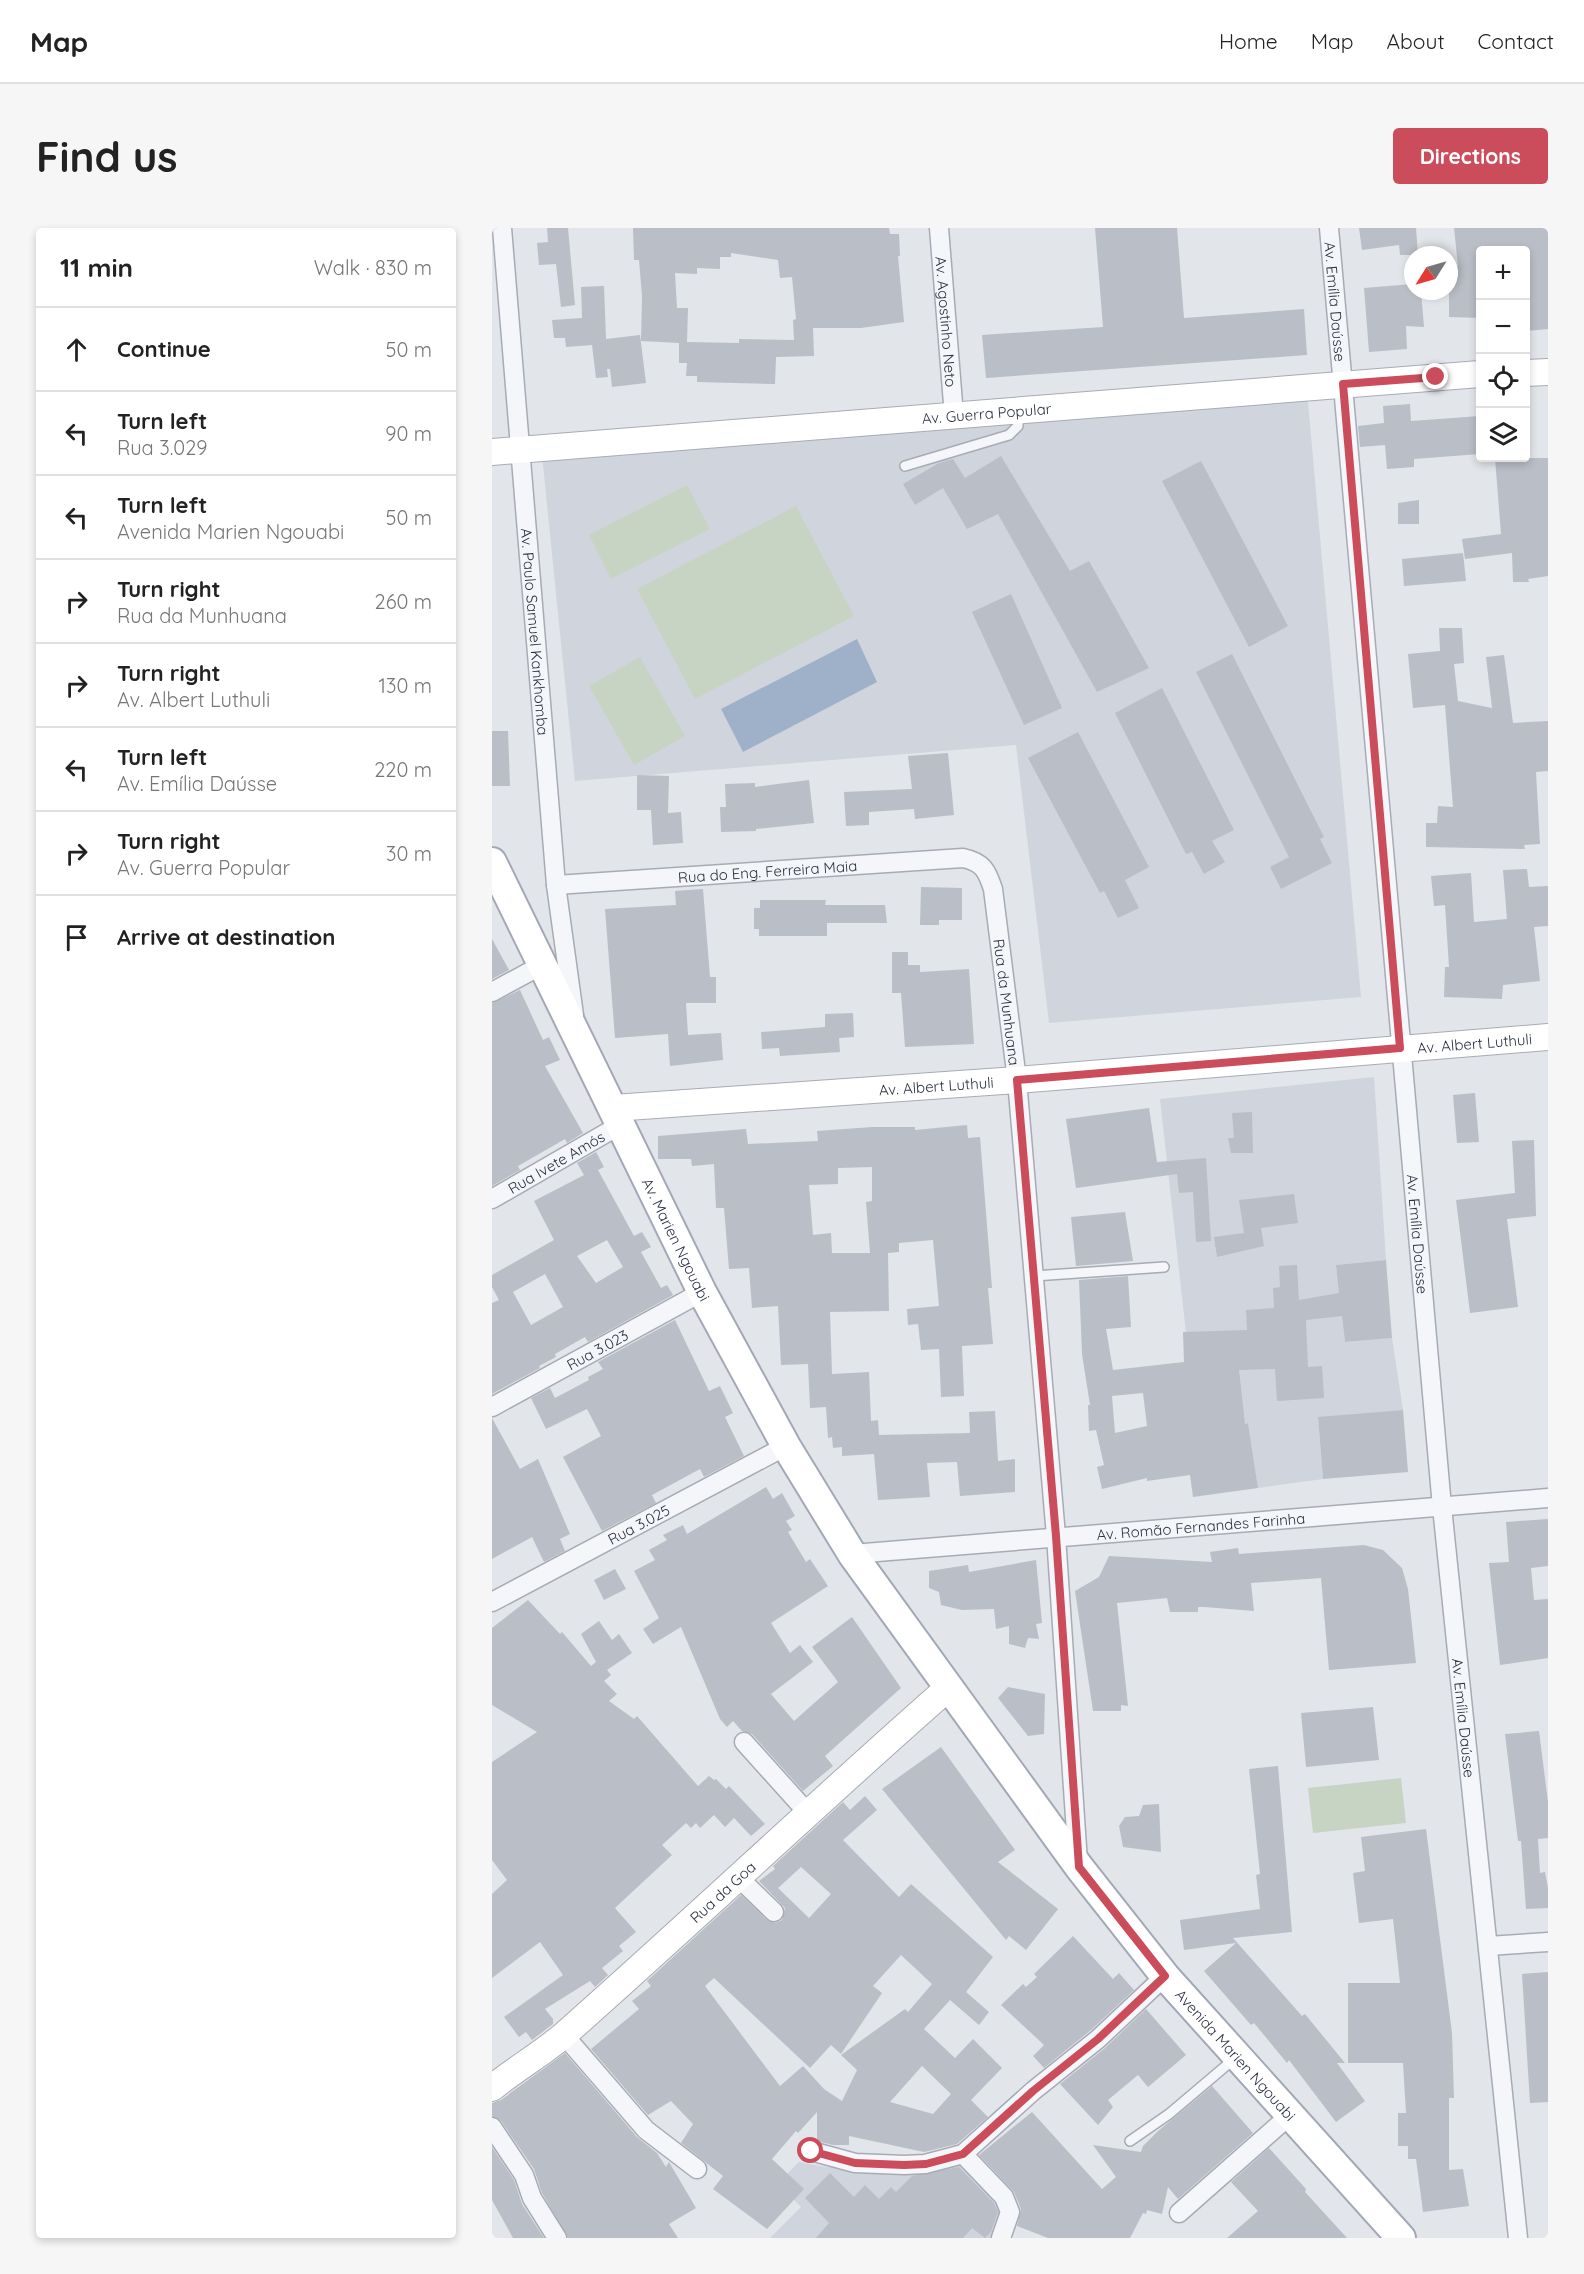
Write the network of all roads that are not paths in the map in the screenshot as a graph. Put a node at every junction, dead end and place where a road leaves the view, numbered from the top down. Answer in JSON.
{"nodes":[{"id":1,"x":502,"y":228,"type":"edge"},
{"id":2,"x":939,"y":228,"type":"edge"},
{"id":3,"x":1329,"y":228,"type":"edge"},
{"id":4,"x":1548,"y":372,"type":"edge"},
{"id":5,"x":1530,"y":373,"type":"edge"},
{"id":6,"x":1476,"y":374,"type":"edge"},
{"id":7,"x":1343,"y":384,"type":"junction"},
{"id":8,"x":1018,"y":411,"type":"junction"},
{"id":9,"x":954,"y":416,"type":"junction"},
{"id":10,"x":523,"y":451,"type":"junction"},
{"id":11,"x":492,"y":452,"type":"edge"},
{"id":12,"x":905,"y":466,"type":"dead end"},
{"id":13,"x":978,"y":861,"type":"joint"},
{"id":14,"x":492,"y":862,"type":"edge"},
{"id":15,"x":556,"y":885,"type":"junction"},
{"id":16,"x":542,"y":965,"type":"junction"},
{"id":17,"x":492,"y":992,"type":"edge"},
{"id":18,"x":576,"y":1035,"type":"junction"},
{"id":19,"x":1548,"y":1037,"type":"edge"},
{"id":20,"x":1400,"y":1048,"type":"junction"},
{"id":21,"x":1017,"y":1080,"type":"junction"},
{"id":22,"x":617,"y":1116,"type":"junction"},
{"id":23,"x":492,"y":1199,"type":"edge"},
{"id":24,"x":1164,"y":1267,"type":"dead end"},
{"id":25,"x":1034,"y":1276,"type":"junction"},
{"id":26,"x":702,"y":1292,"type":"junction"},
{"id":27,"x":492,"y":1407,"type":"edge"},
{"id":28,"x":786,"y":1446,"type":"junction"},
{"id":29,"x":1548,"y":1498,"type":"edge"},
{"id":30,"x":1442,"y":1507,"type":"junction"},
{"id":31,"x":1056,"y":1536,"type":"junction"},
{"id":32,"x":852,"y":1554,"type":"junction"},
{"id":33,"x":886,"y":1601,"type":"joint"},
{"id":34,"x":492,"y":1602,"type":"edge"},
{"id":35,"x":948,"y":1688,"type":"junction"},
{"id":36,"x":744,"y":1742,"type":"dead end"},
{"id":37,"x":807,"y":1812,"type":"junction"},
{"id":38,"x":1079,"y":1867,"type":"junction"},
{"id":39,"x":739,"y":1878,"type":"junction"},
{"id":40,"x":774,"y":1912,"type":"dead end"},
{"id":41,"x":1548,"y":1942,"type":"edge"},
{"id":42,"x":1488,"y":1946,"type":"junction"},
{"id":43,"x":1165,"y":1976,"type":"junction"},
{"id":44,"x":564,"y":2035,"type":"junction"},
{"id":45,"x":1236,"y":2057,"type":"junction"},
{"id":46,"x":492,"y":2088,"type":"edge"},
{"id":47,"x":1289,"y":2116,"type":"junction"},
{"id":48,"x":492,"y":2127,"type":"edge"},
{"id":49,"x":1130,"y":2141,"type":"dead end"},
{"id":50,"x":811,"y":2151,"type":"dead end"},
{"id":51,"x":963,"y":2154,"type":"junction"},
{"id":52,"x":697,"y":2169,"type":"dead end"},
{"id":53,"x":1179,"y":2213,"type":"dead end"},
{"id":54,"x":557,"y":2238,"type":"edge"},
{"id":55,"x":1001,"y":2238,"type":"edge"},
{"id":56,"x":1401,"y":2238,"type":"edge"},
{"id":57,"x":1518,"y":2238,"type":"edge"}],
"edges":[{"from":1,"to":10,"type":"street","name":"Av. Paulo Samuel Kankhomba"},
{"from":2,"to":9,"type":"street","name":"Av. Agostinho Neto"},
{"from":3,"to":7,"type":"street","name":"Av. Emília Daússe"},
{"from":4,"to":5,"type":"street"},
{"from":6,"to":7,"type":"street","name":"Av. Guerra Popular"},
{"from":7,"to":8,"type":"street","name":"Av. Guerra Popular"},
{"from":7,"to":20,"type":"street","name":"Av. Emília Daússe"},
{"from":8,"to":9,"type":"street","name":"Av. Guerra Popular"},
{"from":8,"to":12,"type":"lane"},
{"from":9,"to":10,"type":"street","name":"Av. Guerra Popular"},
{"from":10,"to":11,"type":"street","name":"Av. Guerra Popular"},
{"from":10,"to":15,"type":"street","name":"Av. Paulo Samuel Kankhomba"},
{"from":13,"to":15,"type":"street","name":"Rua do Eng. Ferreira Maia"},
{"from":13,"to":21,"type":"street","name":"Rua da Munhuana"},
{"from":14,"to":16,"type":"main road","name":"Av. Marien Ngouabi"},
{"from":15,"to":18,"type":"street","name":"Av. Paulo Samuel Kankhomba"},
{"from":16,"to":17,"type":"street"},
{"from":16,"to":18,"type":"main road","name":"Av. Marien Ngouabi"},
{"from":18,"to":22,"type":"main road","name":"Av. Marien Ngouabi"},
{"from":19,"to":20,"type":"street","name":"Av. Albert Luthuli"},
{"from":20,"to":21,"type":"street","name":"Av. Albert Luthuli"},
{"from":20,"to":30,"type":"street","name":"Av. Emília Daússe"},
{"from":21,"to":22,"type":"street","name":"Av. Albert Luthuli"},
{"from":21,"to":25,"type":"street","name":"Rua da Munhuana"},
{"from":22,"to":23,"type":"street","name":"Rua Ivete Amós"},
{"from":22,"to":26,"type":"main road","name":"Av. Marien Ngouabi"},
{"from":24,"to":25,"type":"lane"},
{"from":25,"to":31,"type":"street","name":"Rua da Munhuana"},
{"from":26,"to":27,"type":"street","name":"Rua 3.023"},
{"from":26,"to":28,"type":"main road","name":"Av. Marien Ngouabi"},
{"from":28,"to":32,"type":"main road","name":"Av. Marien Ngouabi"},
{"from":28,"to":34,"type":"street","name":"Rua 3.025"},
{"from":29,"to":30,"type":"street","name":"Av. Romão Fernandes Farinha"},
{"from":30,"to":31,"type":"street","name":"Av. Romão Fernandes Farinha"},
{"from":30,"to":42,"type":"street","name":"Av. Emília Daússe"},
{"from":31,"to":32,"type":"street","name":"Av. Romão Fernandes Farinha"},
{"from":31,"to":38,"type":"street","name":"Rua da Munhuana"},
{"from":32,"to":33,"type":"main road","name":"Av. Marien Ngouabi"},
{"from":33,"to":35,"type":"main road","name":"Avenida Marien Ngouabi"},
{"from":35,"to":37,"type":"street","name":"Rua da Goa"},
{"from":35,"to":38,"type":"main road","name":"Avenida Marien Ngouabi"},
{"from":36,"to":37,"type":"street"},
{"from":37,"to":39,"type":"street","name":"Rua da Goa"},
{"from":38,"to":43,"type":"main road","name":"Avenida Marien Ngouabi"},
{"from":39,"to":40,"type":"street"},
{"from":39,"to":44,"type":"street","name":"Rua da Goa"},
{"from":41,"to":42,"type":"street"},
{"from":42,"to":57,"type":"street","name":"Av. Emília Daússe"},
{"from":43,"to":45,"type":"main road","name":"Avenida Marien Ngouabi"},
{"from":43,"to":51,"type":"street"},
{"from":44,"to":46,"type":"street","name":"Rua da Goa"},
{"from":44,"to":52,"type":"street"},
{"from":45,"to":47,"type":"main road","name":"Avenida Marien Ngouabi"},
{"from":45,"to":49,"type":"lane"},
{"from":47,"to":53,"type":"street"},
{"from":47,"to":56,"type":"main road","name":"Avenida Marien Ngouabi"},
{"from":48,"to":54,"type":"street"},
{"from":50,"to":51,"type":"street"},
{"from":51,"to":55,"type":"street"}]}
